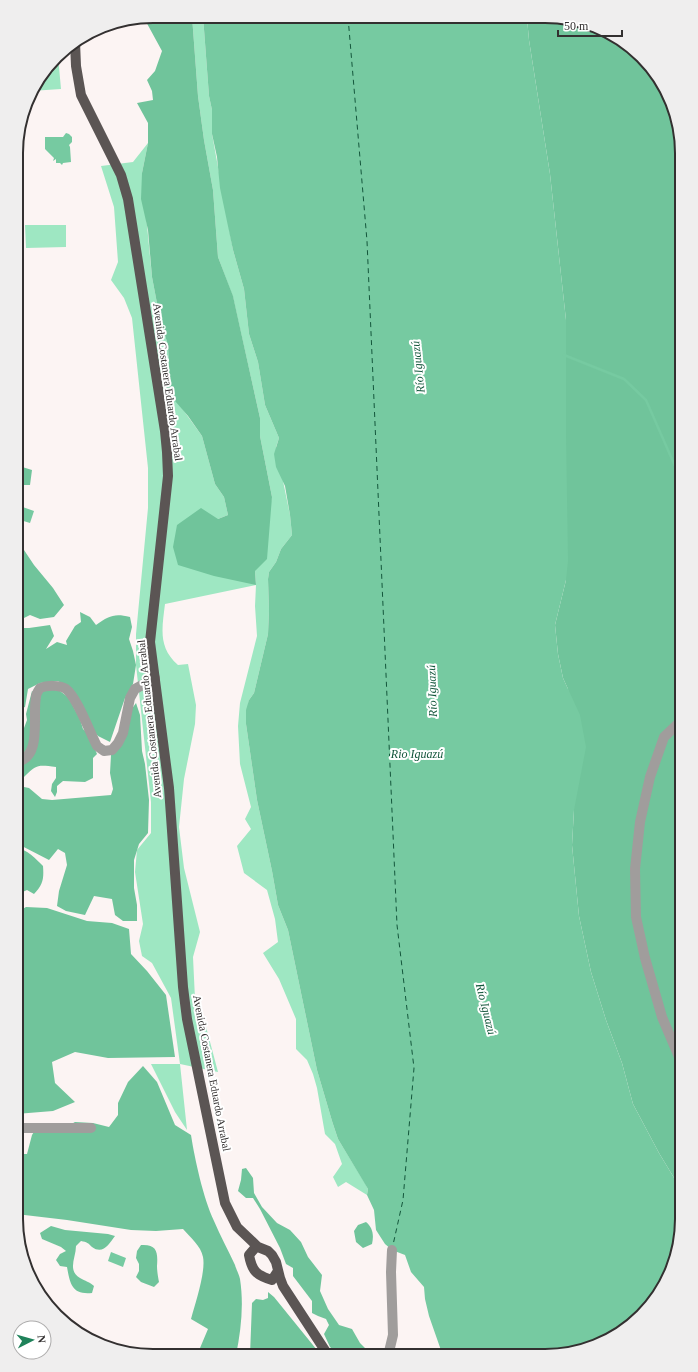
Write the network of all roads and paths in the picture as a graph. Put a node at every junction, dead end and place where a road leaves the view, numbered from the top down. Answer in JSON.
{"nodes":[{"id":1,"x":75,"y":49,"type":"edge"},
{"id":2,"x":155,"y":678,"type":"junction"},
{"id":3,"x":675,"y":727,"type":"edge"},
{"id":4,"x":23,"y":759,"type":"edge"},
{"id":5,"x":675,"y":1048,"type":"edge"},
{"id":6,"x":23,"y":1128,"type":"edge"},
{"id":7,"x":91,"y":1128,"type":"dead end"},
{"id":8,"x":258,"y":1247,"type":"junction"},
{"id":9,"x":392,"y":1250,"type":"dead end"},
{"id":10,"x":278,"y":1271,"type":"junction"},
{"id":11,"x":272,"y":1280,"type":"junction"},
{"id":12,"x":283,"y":1286,"type":"junction"},
{"id":13,"x":324,"y":1349,"type":"edge"},
{"id":14,"x":390,"y":1349,"type":"edge"}],
"edges":[{"from":1,"to":2,"type":"main road","name":"Avenida Costanera Eduardo Arrabal"},
{"from":2,"to":4,"type":"street"},
{"from":2,"to":8,"type":"main road","name":"Avenida Costanera Eduardo Arrabal"},
{"from":3,"to":5,"type":"street"},
{"from":6,"to":7,"type":"street"},
{"from":8,"to":10,"type":"main road"},
{"from":8,"to":11,"type":"main road"},
{"from":9,"to":14,"type":"street"},
{"from":10,"to":11,"type":"main road"},
{"from":10,"to":12,"type":"main road"},
{"from":11,"to":12,"type":"main road"},
{"from":12,"to":13,"type":"main road"}]}
